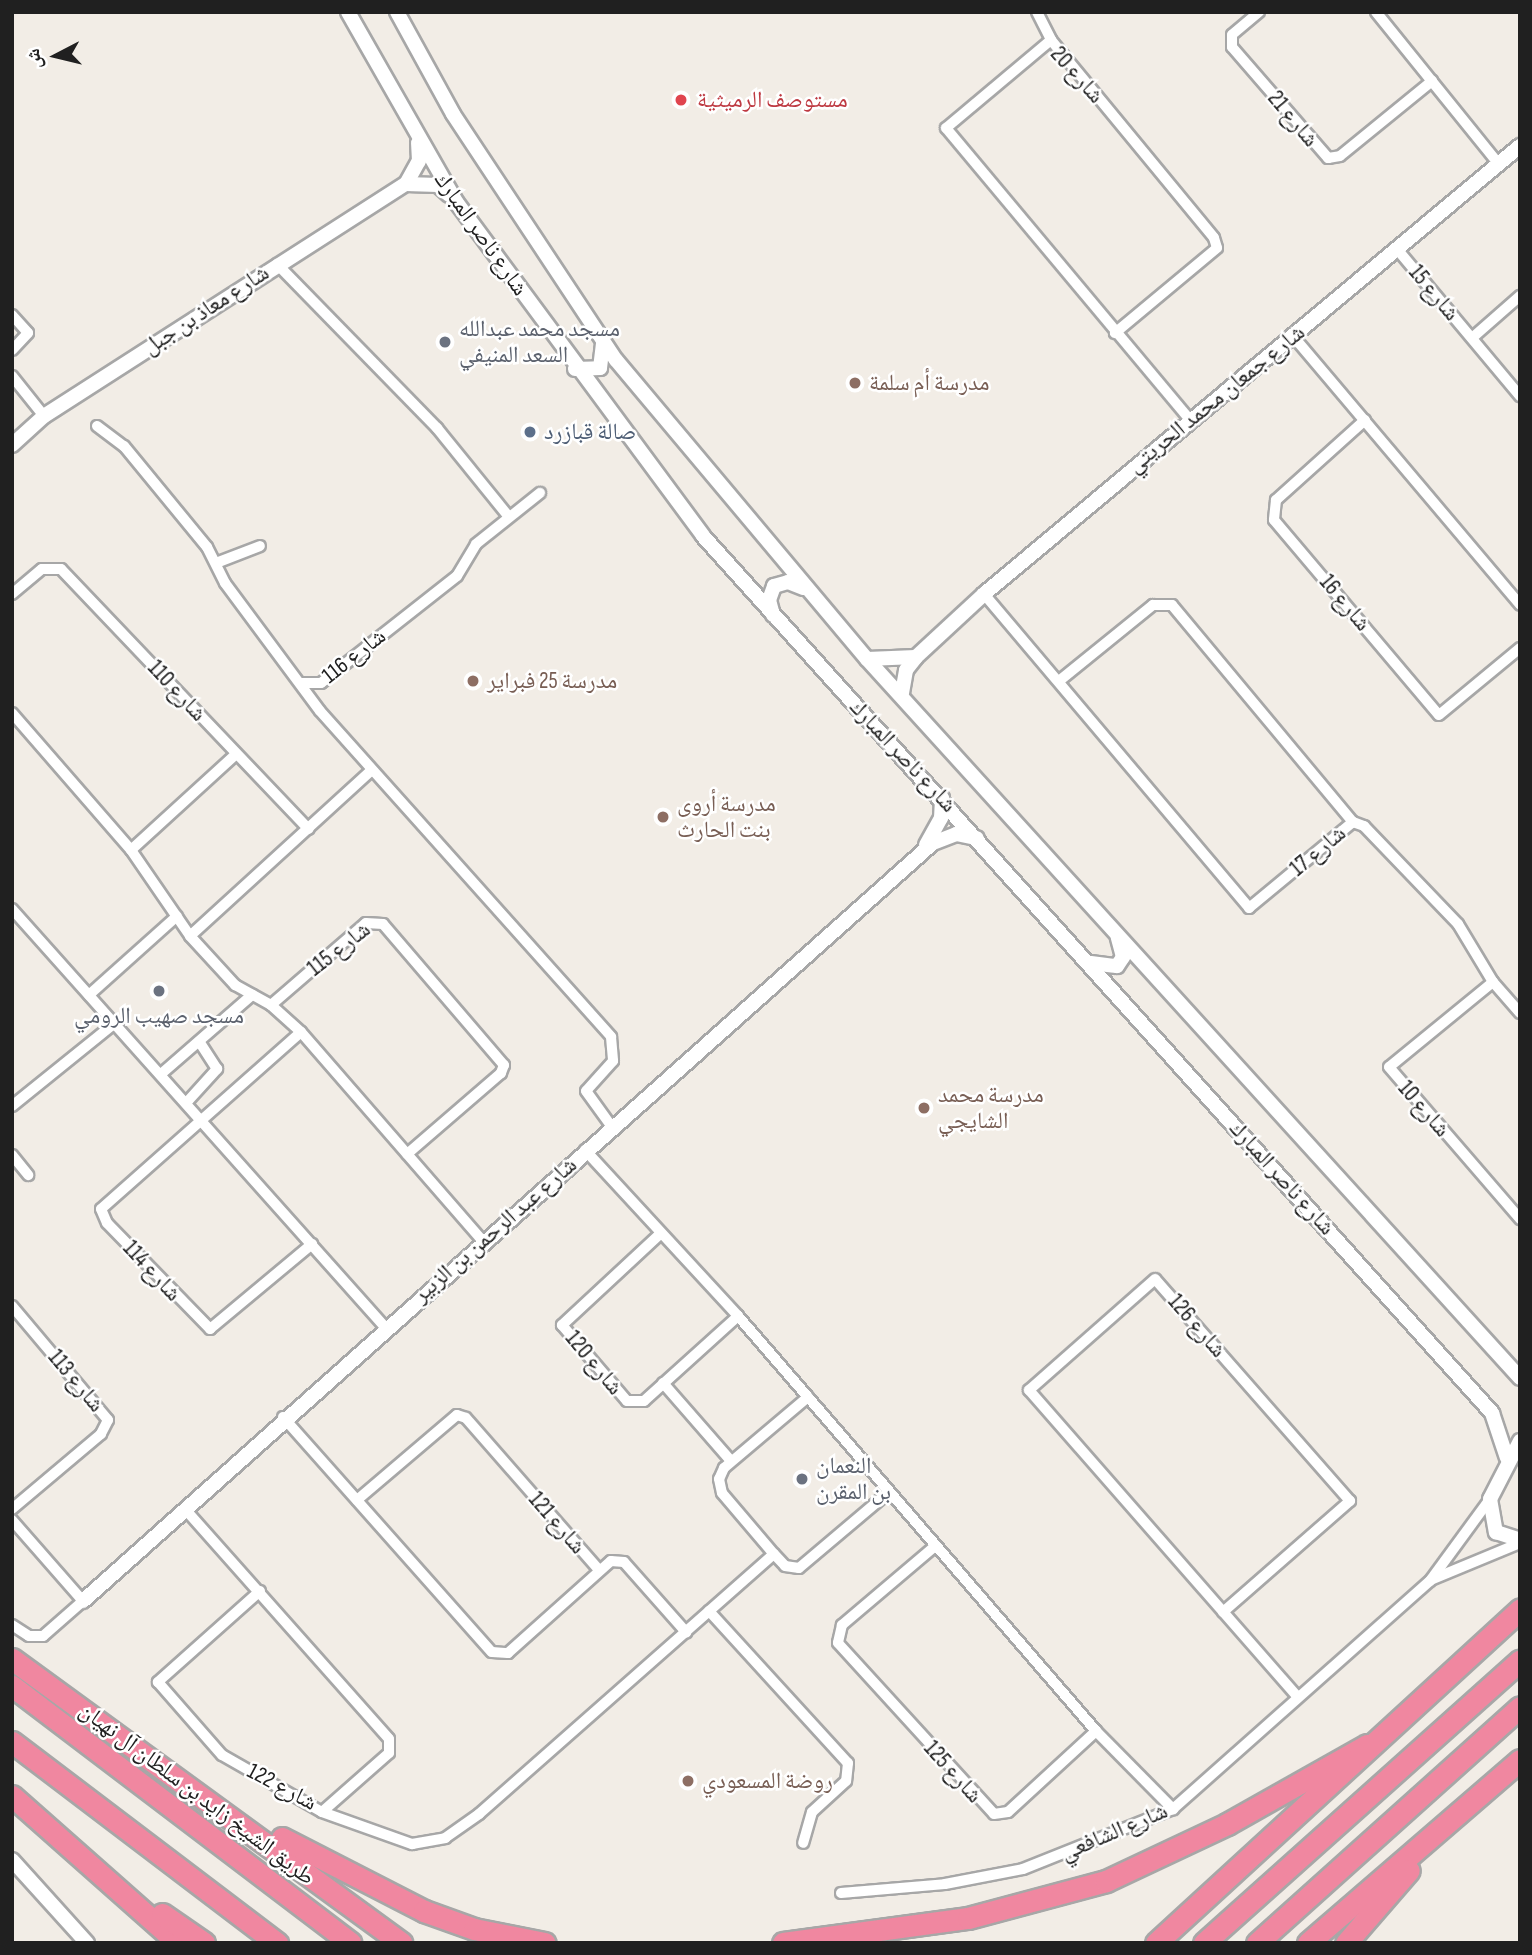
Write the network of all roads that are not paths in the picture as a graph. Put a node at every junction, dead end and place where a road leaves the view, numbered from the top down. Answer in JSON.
{"nodes":[{"id":1,"x":348,"y":12,"type":"edge"},
{"id":2,"x":397,"y":12,"type":"edge"},
{"id":3,"x":1037,"y":12,"type":"edge"},
{"id":4,"x":1259,"y":12,"type":"edge"},
{"id":5,"x":1376,"y":12,"type":"edge"},
{"id":6,"x":1051,"y":40,"type":"junction"},
{"id":7,"x":1432,"y":81,"type":"junction"},
{"id":8,"x":418,"y":141,"type":"junction"},
{"id":9,"x":1520,"y":146,"type":"edge"},
{"id":10,"x":1498,"y":163,"type":"junction"},
{"id":11,"x":406,"y":184,"type":"junction"},
{"id":12,"x":457,"y":203,"type":"junction"},
{"id":13,"x":1397,"y":249,"type":"junction"},
{"id":14,"x":277,"y":264,"type":"junction"},
{"id":15,"x":1520,"y":296,"type":"edge"},
{"id":16,"x":12,"y":315,"type":"edge"},
{"id":17,"x":1115,"y":333,"type":"junction"},
{"id":18,"x":1293,"y":336,"type":"junction"},
{"id":19,"x":603,"y":337,"type":"junction"},
{"id":20,"x":1472,"y":338,"type":"junction"},
{"id":21,"x":12,"y":350,"type":"edge"},
{"id":22,"x":575,"y":369,"type":"junction"},
{"id":23,"x":12,"y":376,"type":"edge"},
{"id":24,"x":1520,"y":397,"type":"edge"},
{"id":25,"x":44,"y":416,"type":"junction"},
{"id":26,"x":1190,"y":420,"type":"junction"},
{"id":27,"x":1365,"y":420,"type":"junction"},
{"id":28,"x":97,"y":426,"type":"dead end"},
{"id":29,"x":12,"y":445,"type":"edge"},
{"id":30,"x":540,"y":494,"type":"dead end"},
{"id":31,"x":509,"y":517,"type":"junction"},
{"id":32,"x":260,"y":546,"type":"dead end"},
{"id":33,"x":216,"y":564,"type":"junction"},
{"id":34,"x":811,"y":593,"type":"junction"},
{"id":35,"x":12,"y":594,"type":"edge"},
{"id":36,"x":984,"y":594,"type":"junction"},
{"id":37,"x":1520,"y":606,"type":"edge"},
{"id":38,"x":773,"y":615,"type":"junction"},
{"id":39,"x":1520,"y":648,"type":"edge"},
{"id":40,"x":916,"y":657,"type":"junction"},
{"id":41,"x":867,"y":659,"type":"junction"},
{"id":42,"x":1059,"y":681,"type":"junction"},
{"id":43,"x":300,"y":683,"type":"junction"},
{"id":44,"x":902,"y":693,"type":"junction"},
{"id":45,"x":12,"y":713,"type":"edge"},
{"id":46,"x":236,"y":754,"type":"junction"},
{"id":47,"x":371,"y":771,"type":"junction"},
{"id":48,"x":942,"y":798,"type":"junction"},
{"id":49,"x":1353,"y":822,"type":"junction"},
{"id":50,"x":309,"y":829,"type":"junction"},
{"id":51,"x":978,"y":838,"type":"junction"},
{"id":52,"x":131,"y":850,"type":"junction"},
{"id":53,"x":911,"y":862,"type":"junction"},
{"id":54,"x":12,"y":909,"type":"edge"},
{"id":55,"x":177,"y":916,"type":"junction"},
{"id":56,"x":190,"y":936,"type":"junction"},
{"id":57,"x":1118,"y":936,"type":"junction"},
{"id":58,"x":1090,"y":962,"type":"junction"},
{"id":59,"x":1493,"y":982,"type":"junction"},
{"id":60,"x":89,"y":995,"type":"junction"},
{"id":61,"x":252,"y":995,"type":"junction"},
{"id":62,"x":271,"y":1004,"type":"junction"},
{"id":63,"x":1520,"y":1013,"type":"edge"},
{"id":64,"x":116,"y":1023,"type":"junction"},
{"id":65,"x":301,"y":1032,"type":"junction"},
{"id":66,"x":199,"y":1041,"type":"junction"},
{"id":67,"x":161,"y":1074,"type":"junction"},
{"id":68,"x":187,"y":1102,"type":"junction"},
{"id":69,"x":12,"y":1106,"type":"edge"},
{"id":70,"x":203,"y":1119,"type":"junction"},
{"id":71,"x":612,"y":1127,"type":"junction"},
{"id":72,"x":585,"y":1150,"type":"junction"},
{"id":73,"x":407,"y":1154,"type":"junction"},
{"id":74,"x":12,"y":1155,"type":"edge"},
{"id":75,"x":28,"y":1175,"type":"dead end"},
{"id":76,"x":1520,"y":1219,"type":"edge"},
{"id":77,"x":660,"y":1234,"type":"junction"},
{"id":78,"x":483,"y":1241,"type":"junction"},
{"id":79,"x":312,"y":1244,"type":"junction"},
{"id":80,"x":12,"y":1306,"type":"edge"},
{"id":81,"x":738,"y":1316,"type":"junction"},
{"id":82,"x":385,"y":1327,"type":"junction"},
{"id":83,"x":1520,"y":1378,"type":"edge"},
{"id":84,"x":663,"y":1383,"type":"junction"},
{"id":85,"x":808,"y":1397,"type":"junction"},
{"id":86,"x":283,"y":1417,"type":"junction"},
{"id":87,"x":1520,"y":1441,"type":"edge"},
{"id":88,"x":1507,"y":1458,"type":"junction"},
{"id":89,"x":731,"y":1461,"type":"junction"},
{"id":90,"x":889,"y":1492,"type":"junction"},
{"id":91,"x":1490,"y":1499,"type":"junction"},
{"id":92,"x":357,"y":1500,"type":"junction"},
{"id":93,"x":12,"y":1509,"type":"edge"},
{"id":94,"x":185,"y":1509,"type":"junction"},
{"id":95,"x":12,"y":1520,"type":"edge"},
{"id":96,"x":1520,"y":1542,"type":"edge"},
{"id":97,"x":934,"y":1547,"type":"junction"},
{"id":98,"x":774,"y":1554,"type":"junction"},
{"id":99,"x":599,"y":1570,"type":"junction"},
{"id":100,"x":1430,"y":1581,"type":"junction"},
{"id":101,"x":260,"y":1591,"type":"junction"},
{"id":102,"x":83,"y":1601,"type":"junction"},
{"id":103,"x":1520,"y":1609,"type":"edge"},
{"id":104,"x":709,"y":1611,"type":"junction"},
{"id":105,"x":1223,"y":1612,"type":"junction"},
{"id":106,"x":12,"y":1625,"type":"edge"},
{"id":107,"x":686,"y":1632,"type":"junction"},
{"id":108,"x":12,"y":1659,"type":"edge"},
{"id":109,"x":1520,"y":1660,"type":"edge"},
{"id":110,"x":12,"y":1686,"type":"edge"},
{"id":111,"x":1297,"y":1696,"type":"junction"},
{"id":112,"x":1520,"y":1707,"type":"edge"},
{"id":113,"x":1096,"y":1731,"type":"junction"},
{"id":114,"x":12,"y":1742,"type":"edge"},
{"id":115,"x":1367,"y":1745,"type":"junction"},
{"id":116,"x":1520,"y":1760,"type":"edge"},
{"id":117,"x":12,"y":1796,"type":"edge"},
{"id":118,"x":222,"y":1808,"type":"junction"},
{"id":119,"x":1172,"y":1809,"type":"junction"},
{"id":120,"x":322,"y":1812,"type":"junction"},
{"id":121,"x":1457,"y":1814,"type":"junction"},
{"id":122,"x":803,"y":1843,"type":"dead end"},
{"id":123,"x":12,"y":1860,"type":"edge"},
{"id":124,"x":103,"y":1872,"type":"junction"},
{"id":125,"x":841,"y":1893,"type":"dead end"},
{"id":126,"x":317,"y":1915,"type":"junction"},
{"id":127,"x":87,"y":1943,"type":"edge"},
{"id":128,"x":178,"y":1943,"type":"edge"},
{"id":129,"x":204,"y":1943,"type":"edge"},
{"id":130,"x":276,"y":1943,"type":"edge"},
{"id":131,"x":351,"y":1943,"type":"edge"},
{"id":132,"x":363,"y":1943,"type":"edge"},
{"id":133,"x":402,"y":1943,"type":"edge"},
{"id":134,"x":545,"y":1943,"type":"edge"},
{"id":135,"x":783,"y":1943,"type":"edge"},
{"id":136,"x":1156,"y":1943,"type":"edge"},
{"id":137,"x":1204,"y":1943,"type":"edge"},
{"id":138,"x":1256,"y":1943,"type":"edge"},
{"id":139,"x":1308,"y":1943,"type":"edge"},
{"id":140,"x":1346,"y":1943,"type":"edge"}],
"edges":[{"from":1,"to":8,"type":"street","name":"شارع ناصر المبارك"},
{"from":2,"to":19,"type":"street","name":"شارع ناصر المبارك"},
{"from":3,"to":6,"type":"street"},
{"from":4,"to":7,"type":"street","name":"شارع 21"},
{"from":5,"to":7,"type":"street"},
{"from":6,"to":17,"type":"street","name":"شارع 20"},
{"from":6,"to":17,"type":"street","name":"شارع 20"},
{"from":7,"to":10,"type":"street"},
{"from":8,"to":11,"type":"street"},
{"from":8,"to":12,"type":"street","name":"شارع ناصر المبارك"},
{"from":9,"to":10,"type":"street","name":"شارع جمعان محمد الحريتي"},
{"from":10,"to":13,"type":"street","name":"شارع جمعان محمد الحريتي"},
{"from":11,"to":12,"type":"street"},
{"from":11,"to":14,"type":"street","name":"شارع معاذ بن جبل"},
{"from":12,"to":22,"type":"street","name":"شارع ناصر المبارك"},
{"from":13,"to":18,"type":"street","name":"شارع جمعان محمد الحريتي"},
{"from":13,"to":20,"type":"street","name":"شارع 15"},
{"from":14,"to":25,"type":"street","name":"شارع معاذ بن جبل"},
{"from":14,"to":31,"type":"street"},
{"from":15,"to":20,"type":"street","name":"شارع 15"},
{"from":16,"to":21,"type":"street"},
{"from":17,"to":26,"type":"street","name":"شارع 20"},
{"from":18,"to":26,"type":"street","name":"شارع جمعان محمد الحريتي"},
{"from":18,"to":27,"type":"street"},
{"from":19,"to":22,"type":"street"},
{"from":19,"to":34,"type":"street","name":"شارع ناصر المبارك"},
{"from":20,"to":24,"type":"street","name":"شارع 15"},
{"from":22,"to":38,"type":"street","name":"شارع ناصر المبارك"},
{"from":23,"to":25,"type":"street"},
{"from":25,"to":29,"type":"street","name":"شارع معاذ بن جبل"},
{"from":26,"to":36,"type":"street","name":"شارع جمعان محمد الحريتي"},
{"from":27,"to":37,"type":"street"},
{"from":27,"to":39,"type":"street","name":"شارع 16"},
{"from":28,"to":33,"type":"street","name":"شارع 116"},
{"from":30,"to":31,"type":"street","name":"شارع 116"},
{"from":31,"to":43,"type":"street","name":"شارع 116"},
{"from":32,"to":33,"type":"street"},
{"from":33,"to":43,"type":"street","name":"شارع 116"},
{"from":34,"to":38,"type":"street"},
{"from":34,"to":41,"type":"street","name":"شارع ناصر المبارك"},
{"from":35,"to":46,"type":"street","name":"شارع 110"},
{"from":36,"to":40,"type":"street","name":"شارع جمعان محمد الحريتي"},
{"from":36,"to":42,"type":"street","name":"شارع 17"},
{"from":38,"to":48,"type":"street","name":"شارع ناصر المبارك"},
{"from":40,"to":41,"type":"street"},
{"from":40,"to":44,"type":"street","name":"شارع جمعان محمد الحريتي"},
{"from":41,"to":44,"type":"street","name":"شارع ناصر المبارك"},
{"from":42,"to":49,"type":"street","name":"شارع 17"},
{"from":42,"to":49,"type":"street","name":"شارع 17"},
{"from":43,"to":47,"type":"street"},
{"from":44,"to":57,"type":"street","name":"شارع ناصر المبارك"},
{"from":45,"to":52,"type":"street"},
{"from":46,"to":50,"type":"street"},
{"from":46,"to":52,"type":"street"},
{"from":47,"to":50,"type":"street"},
{"from":47,"to":71,"type":"street"},
{"from":48,"to":51,"type":"street","name":"شارع ناصر المبارك"},
{"from":48,"to":53,"type":"street","name":"شارع عبد الرحمن بن الزبير"},
{"from":49,"to":59,"type":"street"},
{"from":50,"to":56,"type":"street"},
{"from":51,"to":53,"type":"street","name":"شارع عبد الرحمن بن الزبير"},
{"from":51,"to":58,"type":"street","name":"شارع ناصر المبارك"},
{"from":52,"to":55,"type":"street"},
{"from":53,"to":71,"type":"street","name":"شارع عبد الرحمن بن الزبير"},
{"from":54,"to":60,"type":"street"},
{"from":55,"to":56,"type":"street"},
{"from":55,"to":60,"type":"street"},
{"from":56,"to":61,"type":"street"},
{"from":57,"to":58,"type":"street"},
{"from":57,"to":83,"type":"street","name":"شارع ناصر المبارك"},
{"from":58,"to":88,"type":"street","name":"شارع ناصر المبارك"},
{"from":59,"to":63,"type":"street"},
{"from":59,"to":76,"type":"street","name":"شارع 10"},
{"from":60,"to":64,"type":"street"},
{"from":61,"to":62,"type":"street"},
{"from":61,"to":66,"type":"street"},
{"from":62,"to":65,"type":"street"},
{"from":62,"to":73,"type":"street","name":"شارع 115"},
{"from":64,"to":67,"type":"street"},
{"from":64,"to":69,"type":"street"},
{"from":65,"to":70,"type":"street","name":"شارع 114"},
{"from":65,"to":73,"type":"street"},
{"from":66,"to":67,"type":"street"},
{"from":66,"to":68,"type":"street"},
{"from":67,"to":68,"type":"street"},
{"from":68,"to":70,"type":"street"},
{"from":70,"to":79,"type":"street"},
{"from":70,"to":79,"type":"street","name":"شارع 114"},
{"from":71,"to":72,"type":"street","name":"شارع عبد الرحمن بن الزبير"},
{"from":72,"to":77,"type":"street"},
{"from":72,"to":78,"type":"street","name":"شارع عبد الرحمن بن الزبير"},
{"from":73,"to":78,"type":"street"},
{"from":74,"to":75,"type":"street"},
{"from":77,"to":81,"type":"street"},
{"from":77,"to":84,"type":"street","name":"شارع 120"},
{"from":78,"to":82,"type":"street","name":"شارع عبد الرحمن بن الزبير"},
{"from":79,"to":82,"type":"street"},
{"from":80,"to":93,"type":"street","name":"شارع 113"},
{"from":81,"to":84,"type":"street","name":"شارع 120"},
{"from":81,"to":85,"type":"street"},
{"from":82,"to":86,"type":"street","name":"شارع عبد الرحمن بن الزبير"},
{"from":84,"to":89,"type":"street"},
{"from":85,"to":89,"type":"street"},
{"from":85,"to":90,"type":"street"},
{"from":86,"to":92,"type":"street","name":"شارع 121"},
{"from":86,"to":94,"type":"street","name":"شارع عبد الرحمن بن الزبير"},
{"from":87,"to":88,"type":"street"},
{"from":88,"to":91,"type":"street"},
{"from":89,"to":98,"type":"street"},
{"from":90,"to":97,"type":"street"},
{"from":90,"to":98,"type":"street"},
{"from":91,"to":96,"type":"street"},
{"from":91,"to":100,"type":"street","name":"شارع الشافعي"},
{"from":92,"to":99,"type":"street","name":"شارع 121"},
{"from":92,"to":99,"type":"street","name":"شارع 121"},
{"from":94,"to":101,"type":"street","name":"شارع 122"},
{"from":94,"to":102,"type":"street","name":"شارع عبد الرحمن بن الزبير"},
{"from":95,"to":102,"type":"street"},
{"from":96,"to":100,"type":"street","name":"شارع الشافعي"},
{"from":97,"to":113,"type":"street"},
{"from":97,"to":113,"type":"street","name":"شارع 125"},
{"from":98,"to":104,"type":"street"},
{"from":99,"to":107,"type":"street"},
{"from":100,"to":111,"type":"street","name":"شارع الشافعي"},
{"from":101,"to":120,"type":"street","name":"شارع 122"},
{"from":101,"to":120,"type":"street","name":"شارع 122"},
{"from":102,"to":106,"type":"street"},
{"from":103,"to":115,"type":"highway"},
{"from":104,"to":107,"type":"street"},
{"from":104,"to":122,"type":"street"},
{"from":105,"to":105,"type":"street","name":"شارع 126"},
{"from":105,"to":111,"type":"street","name":"شارع 126"},
{"from":107,"to":120,"type":"street"},
{"from":108,"to":118,"type":"highway"},
{"from":109,"to":137,"type":"highway"},
{"from":110,"to":126,"type":"highway","name":"طريق الشيخ زايد بن سلطان آل نهيان"},
{"from":111,"to":119,"type":"street","name":"شارع الشافعي"},
{"from":112,"to":138,"type":"highway"},
{"from":113,"to":119,"type":"street"},
{"from":114,"to":130,"type":"highway"},
{"from":115,"to":135,"type":"highway"},
{"from":115,"to":136,"type":"highway"},
{"from":116,"to":121,"type":"highway"},
{"from":117,"to":124,"type":"highway"},
{"from":118,"to":133,"type":"highway"},
{"from":118,"to":134,"type":"highway"},
{"from":119,"to":125,"type":"street","name":"شارع الشافعي"},
{"from":121,"to":139,"type":"highway"},
{"from":121,"to":140,"type":"highway"},
{"from":123,"to":127,"type":"street"},
{"from":124,"to":128,"type":"highway"},
{"from":124,"to":129,"type":"highway"},
{"from":126,"to":131,"type":"highway","name":"طريق الشيخ زايد بن سلطان آل نهيان"},
{"from":126,"to":132,"type":"highway"}]}
